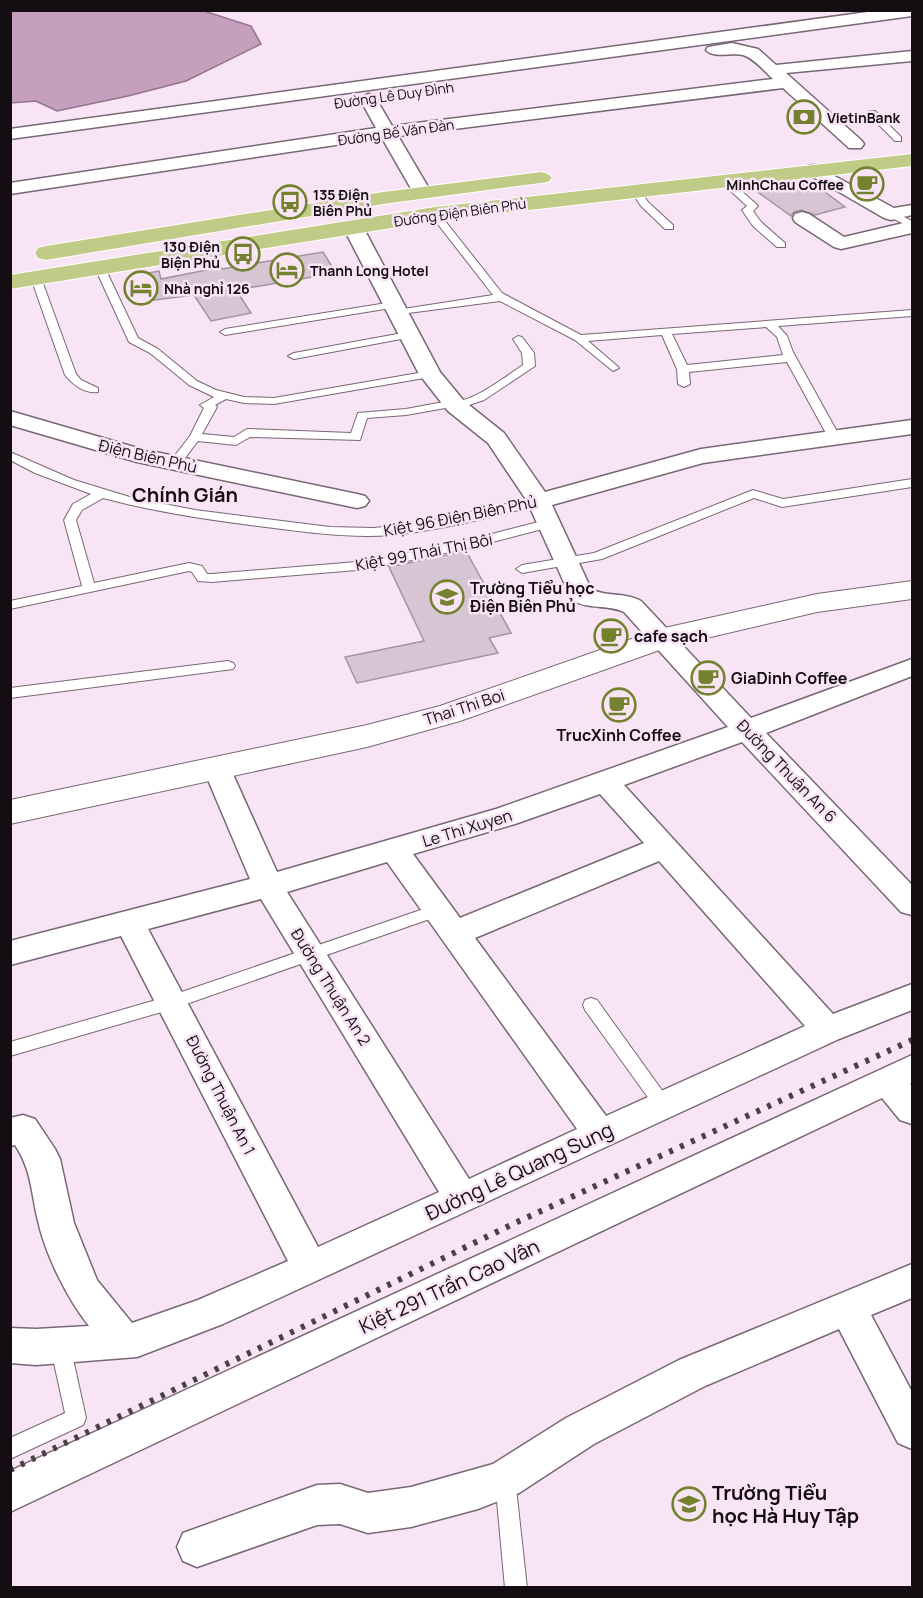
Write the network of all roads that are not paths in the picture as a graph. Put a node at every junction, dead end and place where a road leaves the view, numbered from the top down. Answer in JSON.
{"nodes":[{"id":1,"x":912,"y":11,"type":"edge"},
{"id":2,"x":912,"y":56,"type":"edge"},
{"id":3,"x":770,"y":70,"type":"junction"},
{"id":4,"x":783,"y":83,"type":"junction"},
{"id":5,"x":368,"y":99,"type":"junction"},
{"id":6,"x":872,"y":113,"type":"dead end"},
{"id":7,"x":387,"y":132,"type":"junction"},
{"id":8,"x":10,"y":134,"type":"edge"},
{"id":9,"x":905,"y":138,"type":"edge"},
{"id":10,"x":855,"y":144,"type":"junction"},
{"id":11,"x":10,"y":146,"type":"edge"},
{"id":12,"x":832,"y":146,"type":"dead end"},
{"id":13,"x":912,"y":160,"type":"edge"},
{"id":14,"x":814,"y":170,"type":"junction"},
{"id":15,"x":559,"y":176,"type":"dead end"},
{"id":16,"x":724,"y":180,"type":"junction"},
{"id":17,"x":10,"y":189,"type":"edge"},
{"id":18,"x":634,"y":190,"type":"junction"},
{"id":19,"x":422,"y":192,"type":"junction"},
{"id":20,"x":912,"y":210,"type":"edge"},
{"id":21,"x":435,"y":214,"type":"junction"},
{"id":22,"x":891,"y":214,"type":"junction"},
{"id":23,"x":802,"y":218,"type":"dead end"},
{"id":24,"x":353,"y":226,"type":"junction"},
{"id":25,"x":912,"y":226,"type":"edge"},
{"id":26,"x":669,"y":227,"type":"dead end"},
{"id":27,"x":781,"y":245,"type":"dead end"},
{"id":28,"x":22,"y":257,"type":"dead end"},
{"id":29,"x":100,"y":268,"type":"junction"},
{"id":30,"x":36,"y":278,"type":"junction"},
{"id":31,"x":10,"y":282,"type":"edge"},
{"id":32,"x":502,"y":297,"type":"junction"},
{"id":33,"x":395,"y":309,"type":"junction"},
{"id":34,"x":912,"y":313,"type":"edge"},
{"id":35,"x":770,"y":325,"type":"junction"},
{"id":36,"x":225,"y":332,"type":"dead end"},
{"id":37,"x":666,"y":333,"type":"junction"},
{"id":38,"x":408,"y":335,"type":"junction"},
{"id":39,"x":579,"y":338,"type":"junction"},
{"id":40,"x":518,"y":339,"type":"dead end"},
{"id":41,"x":294,"y":356,"type":"dead end"},
{"id":42,"x":791,"y":358,"type":"junction"},
{"id":43,"x":613,"y":368,"type":"dead end"},
{"id":44,"x":683,"y":369,"type":"junction"},
{"id":45,"x":430,"y":374,"type":"junction"},
{"id":46,"x":684,"y":384,"type":"dead end"},
{"id":47,"x":94,"y":390,"type":"dead end"},
{"id":48,"x":224,"y":396,"type":"junction"},
{"id":49,"x":455,"y":405,"type":"junction"},
{"id":50,"x":10,"y":418,"type":"edge"},
{"id":51,"x":912,"y":427,"type":"edge"},
{"id":52,"x":195,"y":437,"type":"junction"},
{"id":53,"x":834,"y":437,"type":"junction"},
{"id":54,"x":13,"y":459,"type":"edge"},
{"id":55,"x":176,"y":463,"type":"junction"},
{"id":56,"x":912,"y":483,"type":"edge"},
{"id":57,"x":100,"y":495,"type":"junction"},
{"id":58,"x":357,"y":501,"type":"dead end"},
{"id":59,"x":545,"y":512,"type":"junction"},
{"id":60,"x":566,"y":560,"type":"junction"},
{"id":61,"x":522,"y":569,"type":"dead end"},
{"id":62,"x":89,"y":588,"type":"junction"},
{"id":63,"x":912,"y":590,"type":"edge"},
{"id":64,"x":10,"y":605,"type":"edge"},
{"id":65,"x":660,"y":639,"type":"junction"},
{"id":66,"x":228,"y":666,"type":"dead end"},
{"id":67,"x":912,"y":667,"type":"edge"},
{"id":68,"x":10,"y":693,"type":"edge"},
{"id":69,"x":747,"y":730,"type":"junction"},
{"id":70,"x":217,"y":768,"type":"junction"},
{"id":71,"x":604,"y":780,"type":"junction"},
{"id":72,"x":10,"y":812,"type":"edge"},
{"id":73,"x":663,"y":847,"type":"junction"},
{"id":74,"x":395,"y":851,"type":"junction"},
{"id":75,"x":268,"y":886,"type":"junction"},
{"id":76,"x":912,"y":904,"type":"edge"},
{"id":77,"x":447,"y":922,"type":"junction"},
{"id":78,"x":129,"y":923,"type":"junction"},
{"id":79,"x":10,"y":953,"type":"edge"},
{"id":80,"x":311,"y":954,"type":"junction"},
{"id":81,"x":912,"y":997,"type":"edge"},
{"id":82,"x":172,"y":1002,"type":"junction"},
{"id":83,"x":591,"y":1005,"type":"dead end"},
{"id":84,"x":828,"y":1030,"type":"junction"},
{"id":85,"x":10,"y":1049,"type":"edge"},
{"id":86,"x":900,"y":1074,"type":"edge"},
{"id":87,"x":663,"y":1105,"type":"junction"},
{"id":88,"x":912,"y":1110,"type":"edge"},
{"id":89,"x":10,"y":1132,"type":"edge"},
{"id":90,"x":600,"y":1134,"type":"junction"},
{"id":91,"x":461,"y":1197,"type":"junction"},
{"id":92,"x":310,"y":1268,"type":"junction"},
{"id":93,"x":912,"y":1281,"type":"edge"},
{"id":94,"x":847,"y":1307,"type":"junction"},
{"id":95,"x":124,"y":1342,"type":"junction"},
{"id":96,"x":10,"y":1345,"type":"edge"},
{"id":97,"x":60,"y":1345,"type":"junction"},
{"id":98,"x":912,"y":1430,"type":"edge"},
{"id":99,"x":10,"y":1449,"type":"edge"},
{"id":100,"x":504,"y":1479,"type":"junction"},
{"id":101,"x":10,"y":1492,"type":"edge"},
{"id":102,"x":197,"y":1546,"type":"dead end"},
{"id":103,"x":516,"y":1587,"type":"edge"}],
"edges":[{"from":1,"to":8,"type":"street"},
{"from":2,"to":3,"type":"street"},
{"from":3,"to":4,"type":"street"},
{"from":3,"to":5,"type":"street","name":"Đường Lê Duy Đình"},
{"from":4,"to":7,"type":"street","name":"Đường Bế Văn Đàn"},
{"from":4,"to":10,"type":"street"},
{"from":5,"to":7,"type":"street"},
{"from":5,"to":11,"type":"street","name":"Đường Lê Duy Đình"},
{"from":6,"to":9,"type":"lane"},
{"from":7,"to":17,"type":"street","name":"Đường Bế Văn Đàn"},
{"from":7,"to":19,"type":"street"},
{"from":9,"to":10,"type":"main road"},
{"from":10,"to":12,"type":"main road"},
{"from":13,"to":14,"type":"main road","name":"Đường Điện Biên Phủ"},
{"from":14,"to":16,"type":"main road","name":"Đường Điện Biên Phủ"},
{"from":14,"to":22,"type":"street"},
{"from":15,"to":19,"type":"main road","name":"Đường Điện Biên Phủ"},
{"from":16,"to":18,"type":"main road","name":"Đường Điện Biên Phủ"},
{"from":16,"to":27,"type":"lane"},
{"from":18,"to":21,"type":"main road","name":"Đường Điện Biên Phủ"},
{"from":18,"to":26,"type":"lane"},
{"from":19,"to":21,"type":"main road"},
{"from":19,"to":28,"type":"main road","name":"Đường Điện Biên Phủ"},
{"from":20,"to":22,"type":"street"},
{"from":21,"to":24,"type":"main road","name":"Đường Điện Biên Phủ"},
{"from":21,"to":32,"type":"lane"},
{"from":22,"to":25,"type":"lane"},
{"from":23,"to":25,"type":"street"},
{"from":24,"to":29,"type":"main road","name":"Đường Điện Biên Phủ"},
{"from":24,"to":33,"type":"street"},
{"from":29,"to":30,"type":"main road","name":"Đường Điện Biên Phủ"},
{"from":29,"to":48,"type":"lane"},
{"from":30,"to":31,"type":"main road","name":"Đường Điện Biên Phủ"},
{"from":30,"to":47,"type":"lane"},
{"from":32,"to":33,"type":"lane"},
{"from":32,"to":39,"type":"lane"},
{"from":33,"to":36,"type":"lane"},
{"from":33,"to":38,"type":"street"},
{"from":34,"to":35,"type":"lane"},
{"from":35,"to":37,"type":"lane"},
{"from":35,"to":42,"type":"lane"},
{"from":37,"to":39,"type":"lane"},
{"from":37,"to":44,"type":"lane"},
{"from":38,"to":41,"type":"lane"},
{"from":38,"to":45,"type":"street"},
{"from":39,"to":43,"type":"lane"},
{"from":40,"to":49,"type":"lane"},
{"from":42,"to":44,"type":"lane"},
{"from":42,"to":53,"type":"lane"},
{"from":44,"to":46,"type":"lane"},
{"from":45,"to":48,"type":"lane"},
{"from":45,"to":49,"type":"street"},
{"from":48,"to":52,"type":"lane"},
{"from":49,"to":52,"type":"lane"},
{"from":49,"to":59,"type":"street"},
{"from":50,"to":55,"type":"street","name":"Điện Biên Phủ"},
{"from":51,"to":53,"type":"street","name":"Kiệt 96 Điện Biên Phủ"},
{"from":52,"to":55,"type":"lane"},
{"from":53,"to":59,"type":"street","name":"Kiệt 96 Điện Biên Phủ"},
{"from":54,"to":57,"type":"lane","name":"Kiệt 96 Điện Biên Phủ"},
{"from":55,"to":58,"type":"street","name":"Điện Biên Phủ"},
{"from":56,"to":60,"type":"lane"},
{"from":57,"to":59,"type":"lane","name":"Kiệt 96 Điện Biên Phủ"},
{"from":57,"to":62,"type":"lane"},
{"from":59,"to":60,"type":"street"},
{"from":59,"to":62,"type":"lane","name":"Kiệt 99 Thái Thị Bôi"},
{"from":60,"to":61,"type":"lane"},
{"from":60,"to":65,"type":"street"},
{"from":62,"to":64,"type":"lane"},
{"from":63,"to":65,"type":"street","name":"Thai Thi Boi"},
{"from":65,"to":69,"type":"street","name":"Đường Thuận An 6"},
{"from":65,"to":70,"type":"street","name":"Thai Thi Boi"},
{"from":66,"to":68,"type":"lane"},
{"from":67,"to":69,"type":"street","name":"Le Thi Xuyen"},
{"from":69,"to":71,"type":"street","name":"Le Thi Xuyen"},
{"from":69,"to":76,"type":"street","name":"Đường Thuận An 6"},
{"from":70,"to":72,"type":"street","name":"Thai Thi Boi"},
{"from":70,"to":75,"type":"street","name":"Đường Thuận An 2"},
{"from":71,"to":73,"type":"street"},
{"from":71,"to":74,"type":"street","name":"Le Thi Xuyen"},
{"from":73,"to":77,"type":"street"},
{"from":73,"to":84,"type":"street"},
{"from":74,"to":75,"type":"street","name":"Le Thi Xuyen"},
{"from":74,"to":77,"type":"street"},
{"from":75,"to":78,"type":"street","name":"Le Thi Xuyen"},
{"from":75,"to":80,"type":"street","name":"Đường Thuận An 2"},
{"from":77,"to":80,"type":"lane"},
{"from":77,"to":90,"type":"street"},
{"from":78,"to":79,"type":"street","name":"Le Thi Xuyen"},
{"from":78,"to":82,"type":"street","name":"Đường Thuận An 1"},
{"from":80,"to":82,"type":"lane"},
{"from":80,"to":91,"type":"street","name":"Đường Thuận An 2"},
{"from":81,"to":84,"type":"street","name":"Đường Lê Quang Sung"},
{"from":82,"to":85,"type":"lane"},
{"from":82,"to":92,"type":"street","name":"Đường Thuận An 1"},
{"from":83,"to":87,"type":"lane"},
{"from":84,"to":87,"type":"street","name":"Đường Lê Quang Sung"},
{"from":86,"to":88,"type":"street","name":"Kiệt 291 Trần Cao Vân"},
{"from":86,"to":101,"type":"street","name":"Kiệt 291 Trần Cao Vân"},
{"from":87,"to":90,"type":"street","name":"Đường Lê Quang Sung"},
{"from":89,"to":95,"type":"street"},
{"from":90,"to":91,"type":"street","name":"Đường Lê Quang Sung"},
{"from":91,"to":92,"type":"street","name":"Đường Lê Quang Sung"},
{"from":92,"to":95,"type":"street","name":"Đường Lê Quang Sung"},
{"from":93,"to":94,"type":"street"},
{"from":94,"to":98,"type":"street"},
{"from":94,"to":100,"type":"street"},
{"from":95,"to":97,"type":"street","name":"Đường Lê Quang Sung"},
{"from":96,"to":97,"type":"street","name":"Đường Lê Quang Sung"},
{"from":97,"to":99,"type":"lane"},
{"from":100,"to":102,"type":"street"},
{"from":100,"to":103,"type":"lane"}]}
